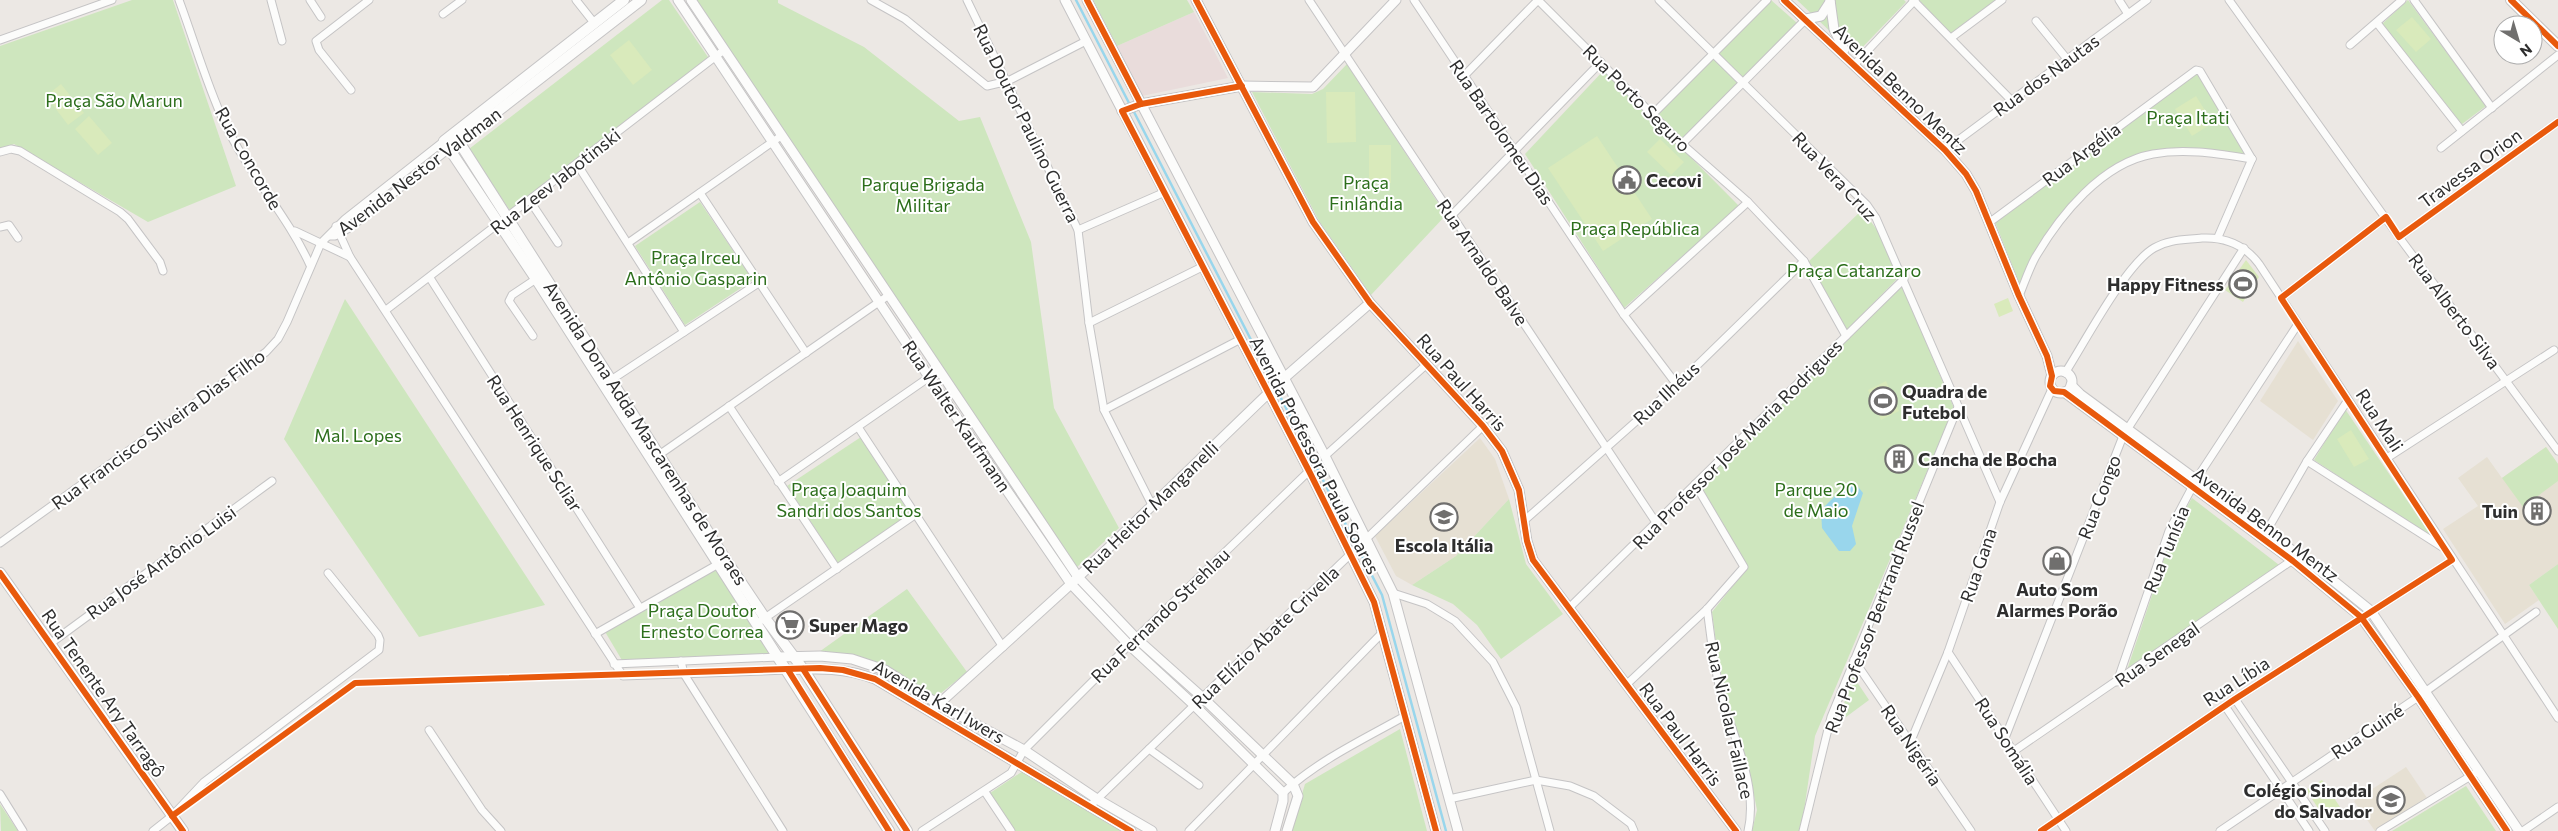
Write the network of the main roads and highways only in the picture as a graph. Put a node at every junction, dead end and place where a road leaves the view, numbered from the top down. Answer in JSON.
{"nodes":[{"id":1,"x":624,"y":0,"type":"edge"},
{"id":2,"x":640,"y":0,"type":"edge"},
{"id":3,"x":2511,"y":0,"type":"edge"},
{"id":4,"x":2558,"y":46,"type":"edge"},
{"id":5,"x":456,"y":137,"type":"junction"},
{"id":6,"x":447,"y":145,"type":"joint"},
{"id":7,"x":504,"y":221,"type":"junction"},
{"id":8,"x":608,"y":383,"type":"junction"},
{"id":9,"x":722,"y":562,"type":"junction"},
{"id":10,"x":0,"y":573,"type":"edge"},
{"id":11,"x":183,"y":831,"type":"edge"},
{"id":12,"x":889,"y":831,"type":"edge"},
{"id":13,"x":907,"y":831,"type":"edge"}],
"edges":[{"from":1,"to":5,"type":"main road","name":"Avenida Nestor Valdman"},
{"from":2,"to":5,"type":"main road","name":"Avenida Nestor Valdman"},
{"from":3,"to":4,"type":"main road"},
{"from":5,"to":6,"type":"main road","name":"Avenida Nestor Valdman"},
{"from":5,"to":7,"type":"main road","name":"Avenida Dona Adda Mascarenhas de Moraes"},
{"from":6,"to":7,"type":"main road","name":"Avenida Dona Adda Mascarenhas de Moraes"},
{"from":7,"to":8,"type":"main road","name":"Avenida Dona Adda Mascarenhas de Moraes"},
{"from":7,"to":8,"type":"main road","name":"Avenida Dona Adda Mascarenhas de Moraes"},
{"from":8,"to":9,"type":"main road","name":"Avenida Dona Adda Mascarenhas de Moraes"},
{"from":9,"to":12,"type":"main road","name":"Avenida Dona Adda Mascarenhas de Moraes"},
{"from":9,"to":13,"type":"main road","name":"Avenida Dona Adda Mascarenhas de Moraes"},
{"from":10,"to":11,"type":"main road","name":"Rua Tenente Ary Tarragô"}]}
